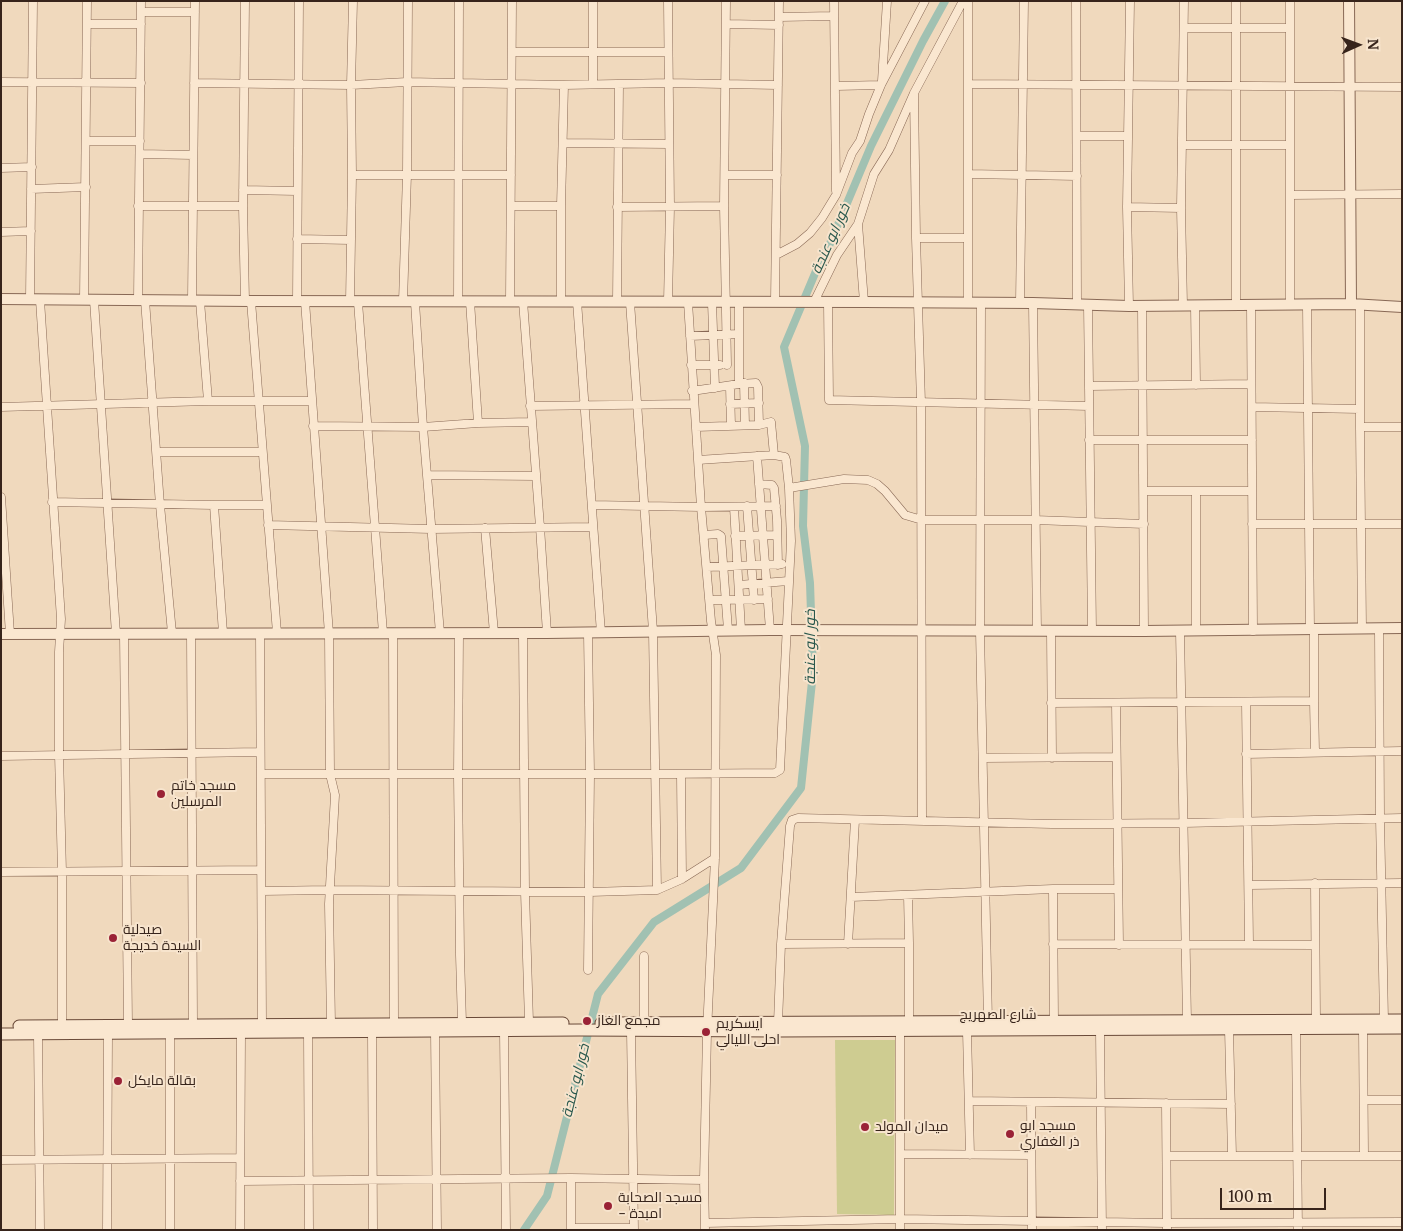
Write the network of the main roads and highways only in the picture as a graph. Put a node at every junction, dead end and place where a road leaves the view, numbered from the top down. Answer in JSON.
{"nodes":[{"id":1,"x":1402,"y":1020,"type":"edge"},
{"id":2,"x":1,"y":1026,"type":"edge"},
{"id":3,"x":580,"y":1026,"type":"junction"},
{"id":4,"x":596,"y":1026,"type":"junction"},
{"id":5,"x":708,"y":1027,"type":"junction"},
{"id":6,"x":1402,"y":1028,"type":"edge"},
{"id":7,"x":1,"y":1034,"type":"edge"}],
"edges":[{"from":1,"to":5,"type":"main road","name":"شارع الصهريج"},
{"from":2,"to":3,"type":"main road"},
{"from":3,"to":4,"type":"main road"},
{"from":3,"to":7,"type":"main road"},
{"from":4,"to":5,"type":"main road","name":"شارع الصهريج"},
{"from":4,"to":5,"type":"main road","name":"شارع الصهريج"},
{"from":5,"to":6,"type":"main road","name":"شارع الصهريج"}]}
